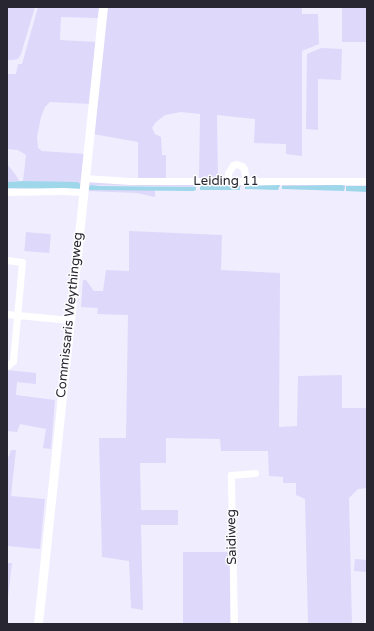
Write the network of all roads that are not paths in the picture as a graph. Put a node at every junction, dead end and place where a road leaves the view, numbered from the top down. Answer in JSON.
{"nodes":[{"id":1,"x":103,"y":7,"type":"edge"},
{"id":2,"x":228,"y":181,"type":"junction"},
{"id":3,"x":246,"y":181,"type":"junction"},
{"id":4,"x":367,"y":181,"type":"edge"},
{"id":5,"x":84,"y":185,"type":"junction"},
{"id":6,"x":7,"y":192,"type":"edge"},
{"id":7,"x":7,"y":260,"type":"edge"},
{"id":8,"x":7,"y":314,"type":"edge"},
{"id":9,"x":17,"y":315,"type":"junction"},
{"id":10,"x":70,"y":320,"type":"junction"},
{"id":11,"x":7,"y":366,"type":"edge"},
{"id":12,"x":255,"y":473,"type":"dead end"},
{"id":13,"x":38,"y":624,"type":"edge"},
{"id":14,"x":234,"y":624,"type":"edge"}],
"edges":[{"from":1,"to":5,"type":"main road","name":"Commissaris Weythingweg"},
{"from":2,"to":3,"type":"street","name":"Leiding 11"},
{"from":2,"to":3,"type":"street"},
{"from":2,"to":5,"type":"street","name":"Leiding 11"},
{"from":3,"to":4,"type":"street","name":"Leiding 11"},
{"from":5,"to":6,"type":"street","name":"Leiding 11"},
{"from":5,"to":10,"type":"main road","name":"Commissaris Weythingweg"},
{"from":7,"to":9,"type":"street"},
{"from":8,"to":9,"type":"street"},
{"from":9,"to":10,"type":"street"},
{"from":9,"to":11,"type":"street"},
{"from":10,"to":13,"type":"main road","name":"Commissaris Weythingweg"},
{"from":12,"to":14,"type":"street","name":"Saidiweg"}]}
